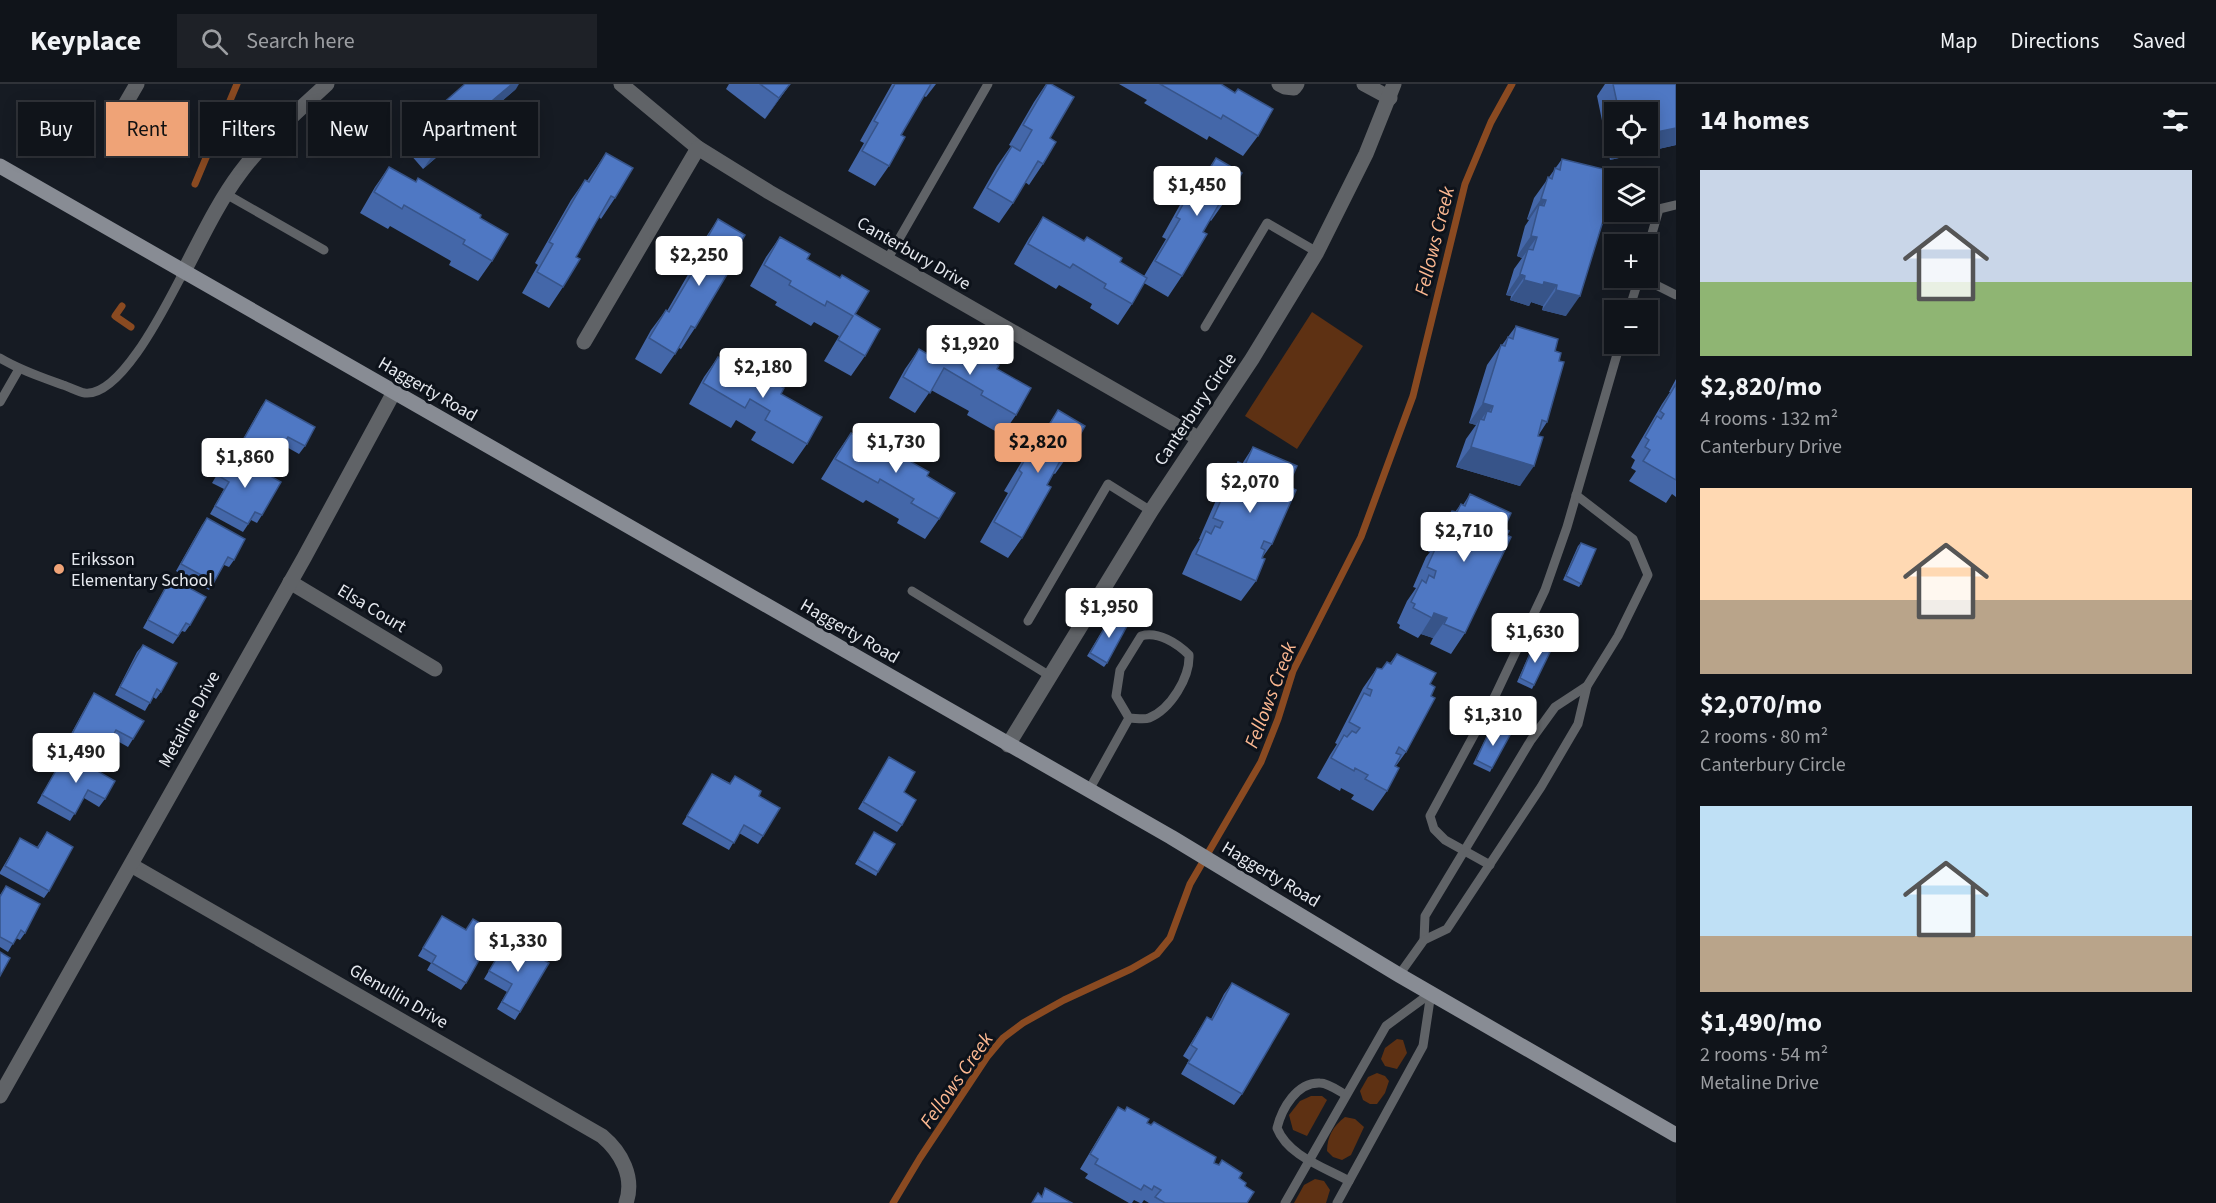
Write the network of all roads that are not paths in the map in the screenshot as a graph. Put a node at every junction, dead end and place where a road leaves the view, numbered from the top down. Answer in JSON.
{"nodes":[{"id":1,"x":137,"y":84,"type":"edge"},
{"id":2,"x":327,"y":84,"type":"edge"},
{"id":3,"x":621,"y":84,"type":"edge"},
{"id":4,"x":988,"y":84,"type":"edge"},
{"id":5,"x":1279,"y":84,"type":"edge"},
{"id":6,"x":1297,"y":84,"type":"edge"},
{"id":7,"x":1364,"y":84,"type":"edge"},
{"id":8,"x":1392,"y":91,"type":"edge"},
{"id":9,"x":126,"y":102,"type":"edge"},
{"id":10,"x":698,"y":147,"type":"junction"},
{"id":11,"x":0,"y":166,"type":"edge"},
{"id":12,"x":226,"y":194,"type":"junction"},
{"id":13,"x":1676,"y":205,"type":"edge"},
{"id":14,"x":1652,"y":234,"type":"edge"},
{"id":15,"x":324,"y":250,"type":"dead end"},
{"id":16,"x":1317,"y":252,"type":"junction"},
{"id":17,"x":887,"y":260,"type":"junction"},
{"id":18,"x":183,"y":273,"type":"junction"},
{"id":19,"x":1658,"y":286,"type":"edge"},
{"id":20,"x":1676,"y":295,"type":"edge"},
{"id":21,"x":1205,"y":327,"type":"dead end"},
{"id":22,"x":584,"y":342,"type":"dead end"},
{"id":23,"x":1617,"y":354,"type":"edge"},
{"id":24,"x":0,"y":358,"type":"edge"},
{"id":25,"x":19,"y":369,"type":"junction"},
{"id":26,"x":394,"y":392,"type":"junction"},
{"id":27,"x":0,"y":402,"type":"edge"},
{"id":28,"x":1198,"y":438,"type":"junction"},
{"id":29,"x":1576,"y":495,"type":"junction"},
{"id":30,"x":1151,"y":511,"type":"junction"},
{"id":31,"x":290,"y":582,"type":"junction"},
{"id":32,"x":912,"y":591,"type":"dead end"},
{"id":33,"x":1028,"y":621,"type":"dead end"},
{"id":34,"x":435,"y":669,"type":"dead end"},
{"id":35,"x":1050,"y":676,"type":"junction"},
{"id":36,"x":1587,"y":686,"type":"junction"},
{"id":37,"x":1129,"y":718,"type":"junction"},
{"id":38,"x":1008,"y":745,"type":"junction"},
{"id":39,"x":1089,"y":790,"type":"junction"},
{"id":40,"x":1464,"y":850,"type":"junction"},
{"id":41,"x":131,"y":865,"type":"junction"},
{"id":42,"x":1490,"y":865,"type":"junction"},
{"id":43,"x":1424,"y":940,"type":"junction"},
{"id":44,"x":1399,"y":975,"type":"junction"},
{"id":45,"x":1431,"y":993,"type":"junction"},
{"id":46,"x":1346,"y":1095,"type":"junction"},
{"id":47,"x":0,"y":1096,"type":"edge"},
{"id":48,"x":1676,"y":1135,"type":"edge"},
{"id":49,"x":1310,"y":1160,"type":"junction"},
{"id":50,"x":1348,"y":1181,"type":"junction"},
{"id":51,"x":626,"y":1203,"type":"edge"},
{"id":52,"x":1285,"y":1203,"type":"edge"},
{"id":53,"x":1336,"y":1203,"type":"edge"}],
"edges":[{"from":1,"to":9,"type":"street"},
{"from":2,"to":12,"type":"street"},
{"from":3,"to":10,"type":"street","name":"Canterbury Drive"},
{"from":4,"to":17,"type":"lane"},
{"from":5,"to":6,"type":"street"},
{"from":7,"to":8,"type":"street"},
{"from":8,"to":16,"type":"street","name":"Canterbury Circle"},
{"from":10,"to":17,"type":"street","name":"Canterbury Drive"},
{"from":10,"to":22,"type":"street"},
{"from":11,"to":18,"type":"main road","name":"Haggerty Road"},
{"from":12,"to":15,"type":"lane"},
{"from":12,"to":18,"type":"street"},
{"from":13,"to":14,"type":"lane"},
{"from":16,"to":21,"type":"lane"},
{"from":16,"to":28,"type":"street","name":"Canterbury Circle"},
{"from":17,"to":28,"type":"street","name":"Canterbury Drive"},
{"from":18,"to":25,"type":"lane"},
{"from":18,"to":26,"type":"main road","name":"Haggerty Road"},
{"from":19,"to":20,"type":"lane"},
{"from":23,"to":29,"type":"lane"},
{"from":24,"to":25,"type":"lane"},
{"from":25,"to":27,"type":"lane"},
{"from":26,"to":31,"type":"street","name":"Metaline Drive"},
{"from":26,"to":38,"type":"main road","name":"Haggerty Road"},
{"from":28,"to":30,"type":"street","name":"Canterbury Circle"},
{"from":29,"to":36,"type":"lane"},
{"from":29,"to":40,"type":"lane"},
{"from":30,"to":33,"type":"lane"},
{"from":30,"to":35,"type":"street","name":"Canterbury Circle"},
{"from":31,"to":34,"type":"street","name":"Elsa Court"},
{"from":31,"to":41,"type":"street","name":"Metaline Drive"},
{"from":32,"to":35,"type":"lane"},
{"from":35,"to":38,"type":"street","name":"Canterbury Circle"},
{"from":36,"to":40,"type":"lane"},
{"from":36,"to":42,"type":"lane"},
{"from":37,"to":37,"type":"lane"},
{"from":37,"to":39,"type":"lane"},
{"from":38,"to":39,"type":"main road","name":"Haggerty Road"},
{"from":39,"to":44,"type":"main road","name":"Haggerty Road"},
{"from":40,"to":42,"type":"lane"},
{"from":40,"to":43,"type":"lane"},
{"from":41,"to":47,"type":"street","name":"Metaline Drive"},
{"from":41,"to":51,"type":"street","name":"Glenullin Drive"},
{"from":42,"to":43,"type":"lane"},
{"from":43,"to":44,"type":"lane"},
{"from":44,"to":45,"type":"main road","name":"Haggerty Road"},
{"from":45,"to":46,"type":"lane"},
{"from":45,"to":48,"type":"main road","name":"Haggerty Road"},
{"from":45,"to":50,"type":"lane"},
{"from":46,"to":49,"type":"lane"},
{"from":46,"to":49,"type":"lane"},
{"from":49,"to":50,"type":"lane"},
{"from":49,"to":52,"type":"lane"},
{"from":50,"to":53,"type":"lane"}]}
